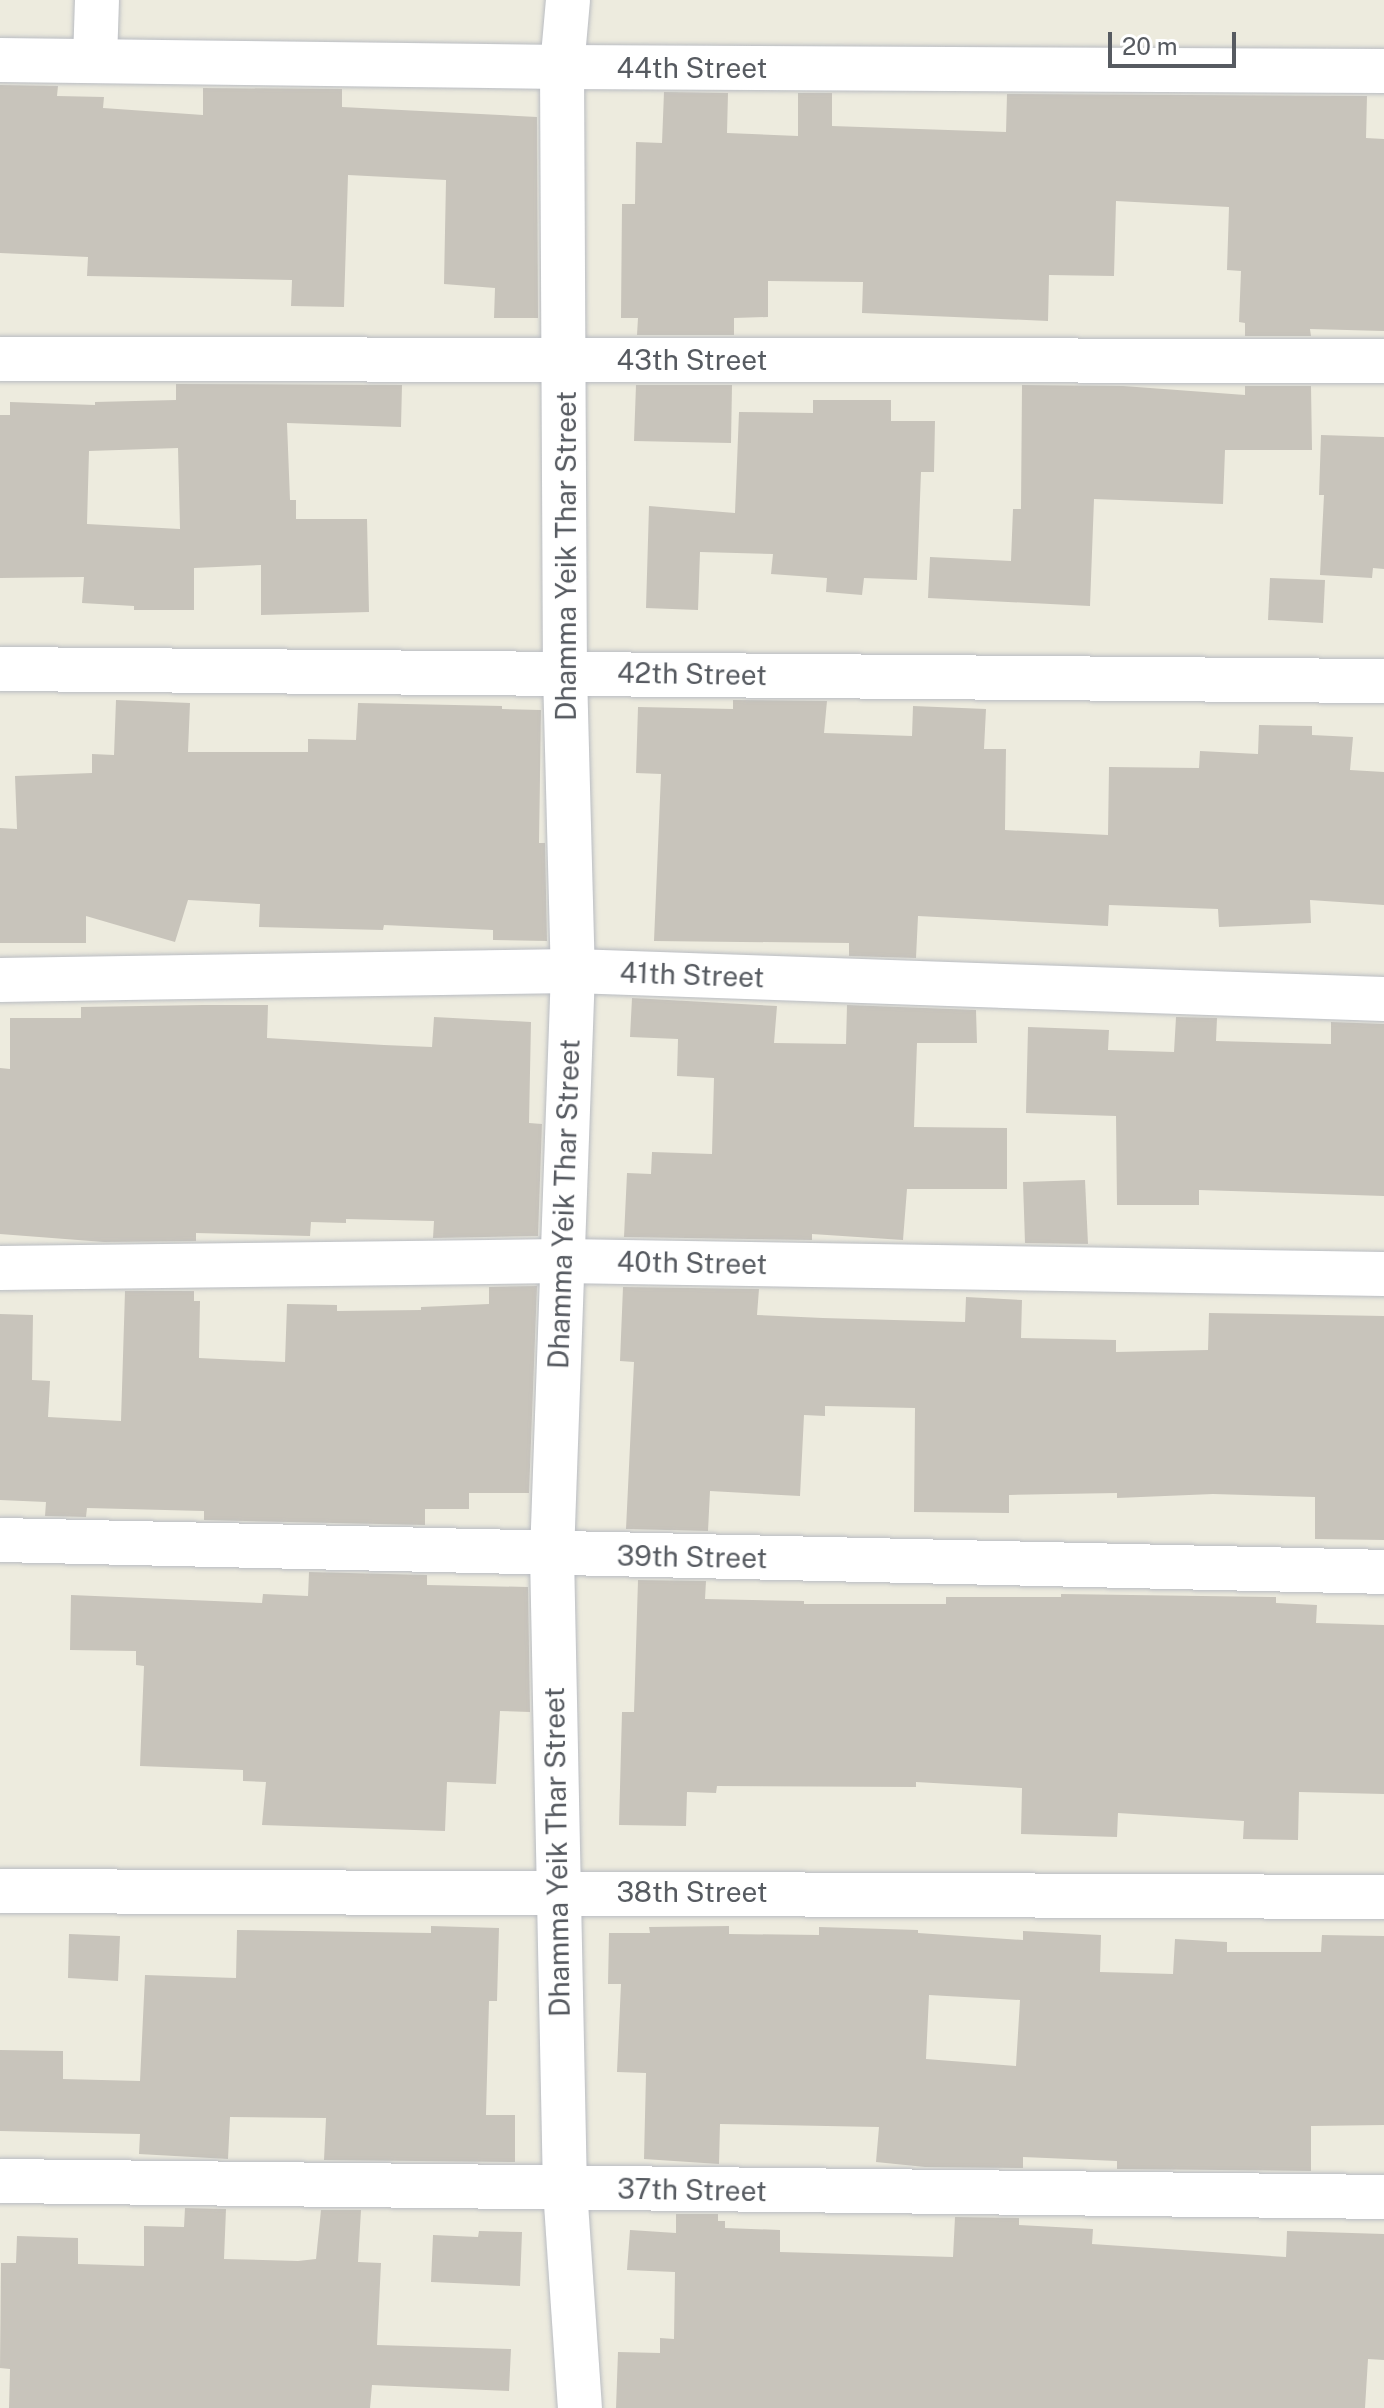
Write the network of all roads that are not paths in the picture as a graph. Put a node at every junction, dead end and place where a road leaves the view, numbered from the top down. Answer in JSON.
{"nodes":[{"id":1,"x":97,"y":0,"type":"edge"},
{"id":2,"x":568,"y":0,"type":"edge"},
{"id":3,"x":0,"y":60,"type":"edge"},
{"id":4,"x":95,"y":60,"type":"junction"},
{"id":5,"x":562,"y":67,"type":"junction"},
{"id":6,"x":1384,"y":71,"type":"edge"},
{"id":7,"x":0,"y":359,"type":"edge"},
{"id":8,"x":566,"y":360,"type":"junction"},
{"id":9,"x":1384,"y":361,"type":"edge"},
{"id":10,"x":0,"y":669,"type":"edge"},
{"id":11,"x":565,"y":673,"type":"junction"},
{"id":12,"x":1384,"y":681,"type":"edge"},
{"id":13,"x":573,"y":971,"type":"junction"},
{"id":14,"x":0,"y":980,"type":"edge"},
{"id":15,"x":1384,"y":999,"type":"edge"},
{"id":16,"x":562,"y":1261,"type":"junction"},
{"id":17,"x":0,"y":1268,"type":"edge"},
{"id":18,"x":1384,"y":1274,"type":"edge"},
{"id":19,"x":0,"y":1540,"type":"edge"},
{"id":20,"x":552,"y":1554,"type":"junction"},
{"id":21,"x":1384,"y":1572,"type":"edge"},
{"id":22,"x":0,"y":1891,"type":"edge"},
{"id":23,"x":557,"y":1891,"type":"junction"},
{"id":24,"x":1384,"y":1897,"type":"edge"},
{"id":25,"x":0,"y":2181,"type":"edge"},
{"id":26,"x":565,"y":2189,"type":"junction"},
{"id":27,"x":1384,"y":2197,"type":"edge"},
{"id":28,"x":580,"y":2408,"type":"edge"}],
"edges":[{"from":1,"to":4,"type":"street"},
{"from":2,"to":5,"type":"street","name":"Dhamma Yeik Thar Street"},
{"from":3,"to":4,"type":"street","name":"44th Street"},
{"from":4,"to":5,"type":"street","name":"44th Street"},
{"from":5,"to":6,"type":"street","name":"44th Street"},
{"from":5,"to":8,"type":"street","name":"Dhamma Yeik Thar Street"},
{"from":7,"to":8,"type":"street","name":"43th Street"},
{"from":8,"to":9,"type":"street","name":"43th Street"},
{"from":8,"to":11,"type":"street","name":"Dhamma Yeik Thar Street"},
{"from":10,"to":11,"type":"street","name":"42th Street"},
{"from":11,"to":12,"type":"street","name":"42th Street"},
{"from":11,"to":13,"type":"street","name":"Dhamma Yeik Thar Street"},
{"from":13,"to":14,"type":"street","name":"41th Street"},
{"from":13,"to":15,"type":"street","name":"41th Street"},
{"from":13,"to":16,"type":"street","name":"Dhamma Yeik Thar Street"},
{"from":16,"to":17,"type":"street","name":"40th Street"},
{"from":16,"to":18,"type":"street","name":"40th Street"},
{"from":16,"to":20,"type":"street","name":"Dhamma Yeik Thar Street"},
{"from":19,"to":20,"type":"street","name":"39th Street"},
{"from":20,"to":21,"type":"street","name":"39th Street"},
{"from":20,"to":23,"type":"street","name":"Dhamma Yeik Thar Street"},
{"from":22,"to":23,"type":"street","name":"38th Street"},
{"from":23,"to":24,"type":"street","name":"38th Street"},
{"from":23,"to":26,"type":"street","name":"Dhamma Yeik Thar Street"},
{"from":25,"to":26,"type":"street","name":"37th Street"},
{"from":26,"to":27,"type":"street","name":"37th Street"},
{"from":26,"to":28,"type":"street","name":"Dhamma Yeik Thar Street"}]}
